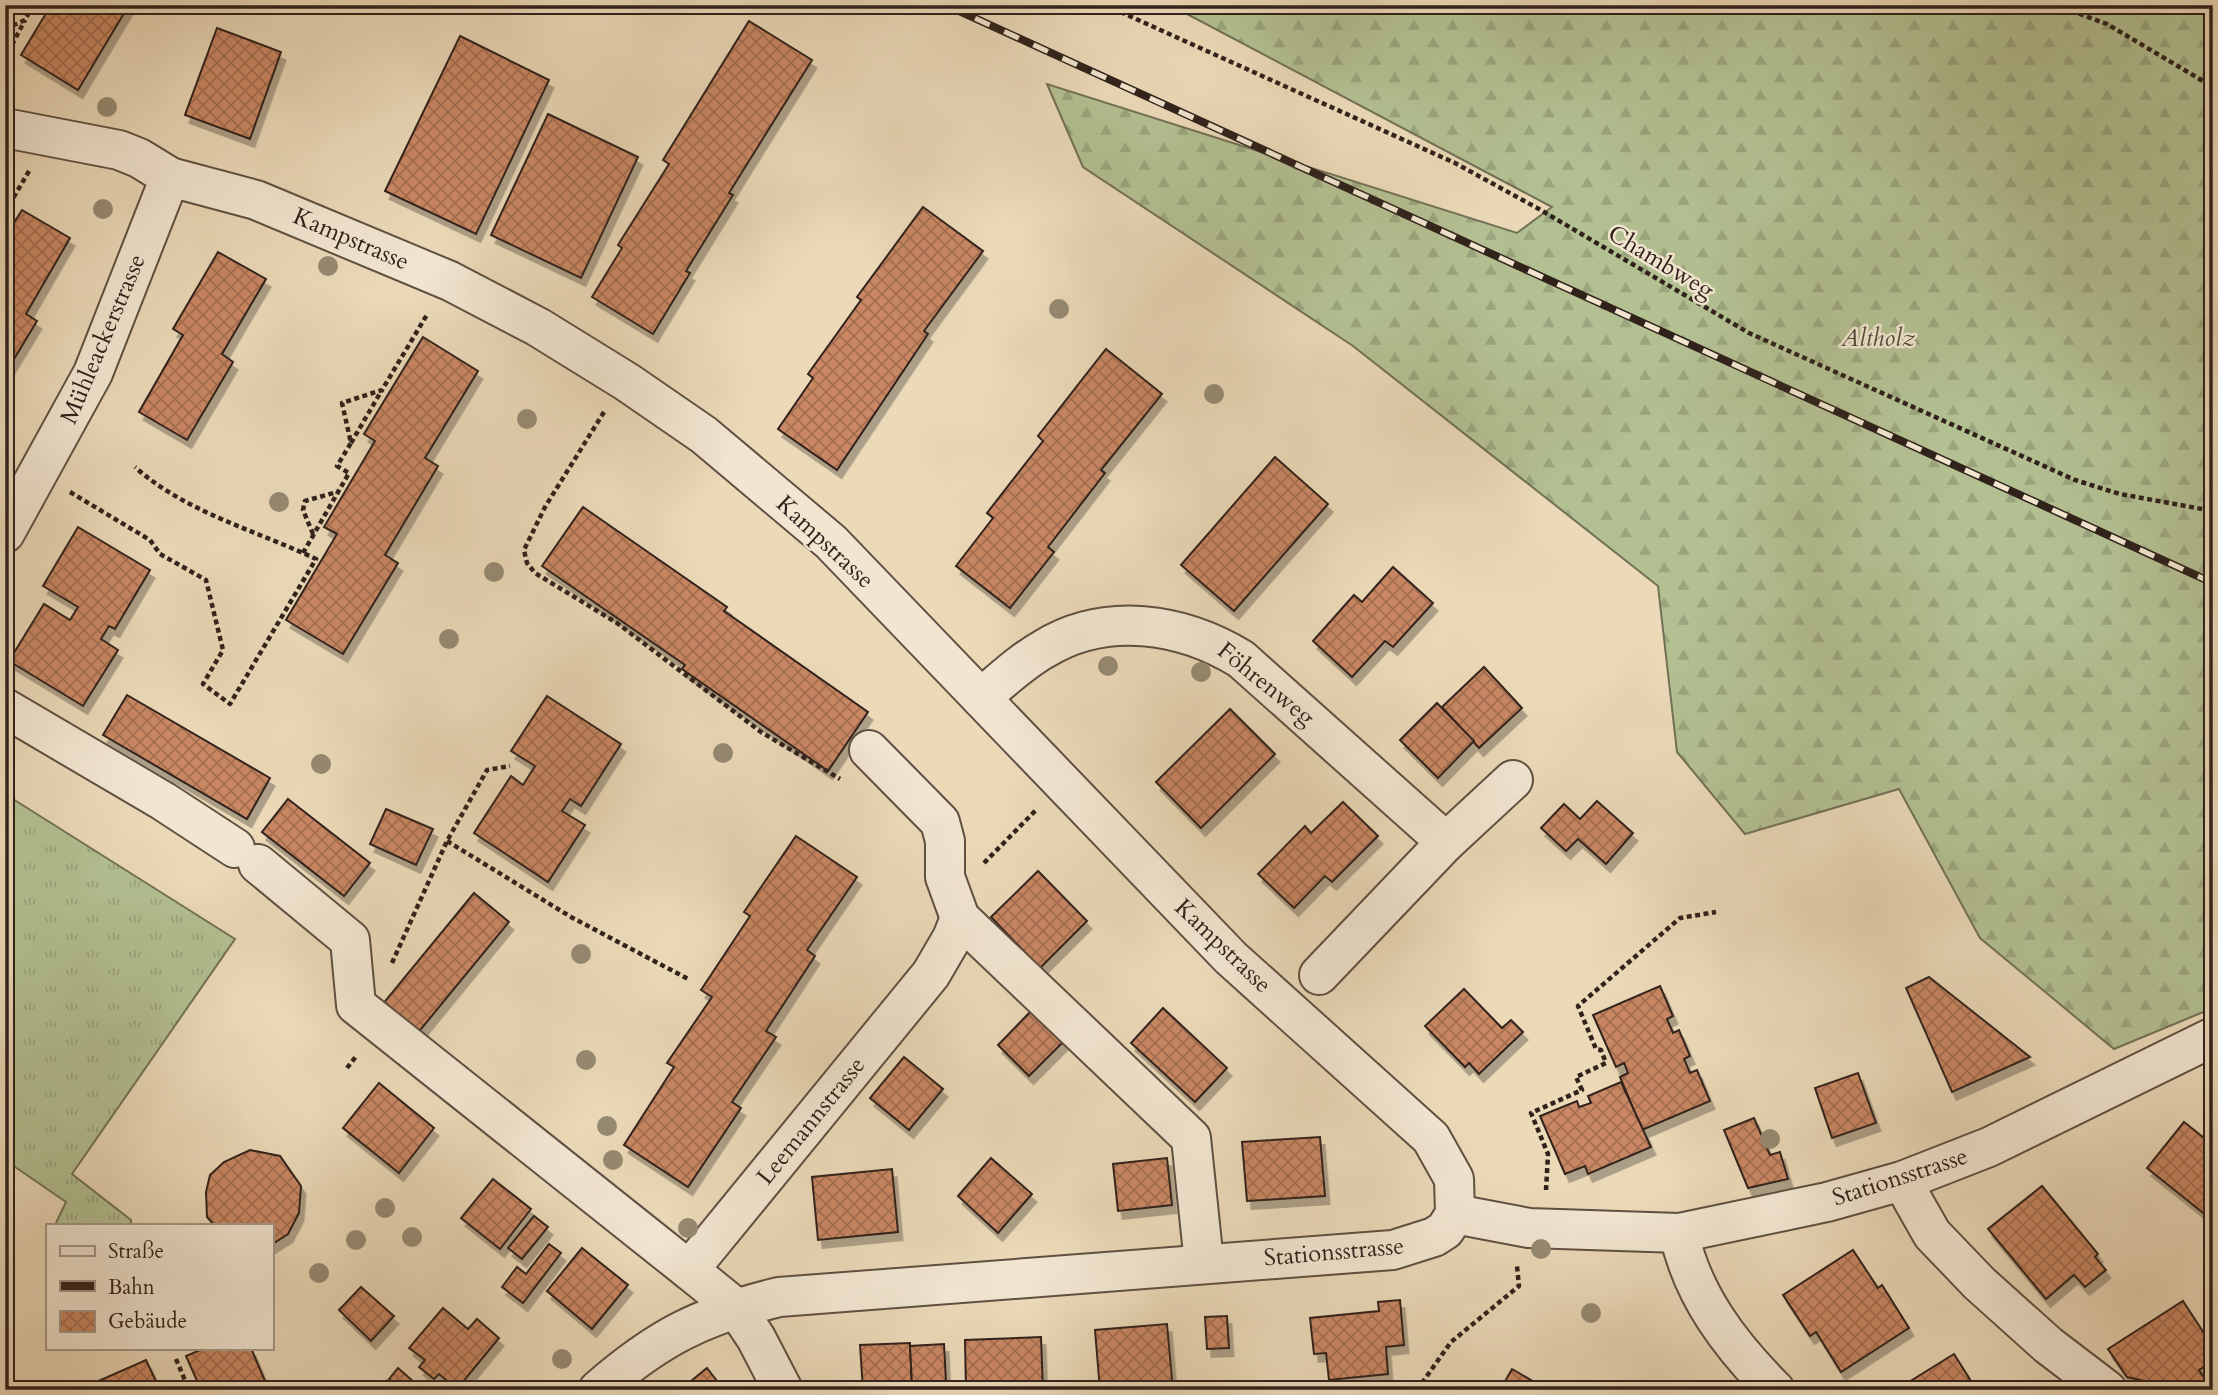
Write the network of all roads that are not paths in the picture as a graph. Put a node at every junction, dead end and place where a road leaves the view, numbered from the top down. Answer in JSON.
{"nodes":[{"id":1,"x":6,"y":111,"type":"edge"},
{"id":2,"x":170,"y":177,"type":"junction"},
{"id":3,"x":5,"y":533,"type":"edge"},
{"id":4,"x":981,"y":698,"type":"junction"},
{"id":5,"x":5,"y":708,"type":"edge"},
{"id":6,"x":869,"y":750,"type":"dead end"},
{"id":7,"x":1513,"y":780,"type":"dead end"},
{"id":8,"x":1446,"y":842,"type":"junction"},
{"id":9,"x":960,"y":918,"type":"junction"},
{"id":10,"x":1319,"y":975,"type":"dead end"},
{"id":11,"x":2213,"y":1037,"type":"edge"},
{"id":12,"x":1902,"y":1181,"type":"junction"},
{"id":13,"x":1455,"y":1213,"type":"junction"},
{"id":14,"x":1679,"y":1233,"type":"junction"},
{"id":15,"x":1204,"y":1263,"type":"junction"},
{"id":16,"x":689,"y":1270,"type":"junction"},
{"id":17,"x":736,"y":1308,"type":"junction"},
{"id":18,"x":598,"y":1390,"type":"edge"},
{"id":19,"x":783,"y":1390,"type":"edge"},
{"id":20,"x":1774,"y":1390,"type":"edge"},
{"id":21,"x":2107,"y":1390,"type":"edge"}],
"edges":[{"from":1,"to":2,"type":"street","name":"Kampstrasse"},
{"from":2,"to":3,"type":"street","name":"Mühleackerstrasse"},
{"from":2,"to":4,"type":"street","name":"Kampstrasse"},
{"from":4,"to":8,"type":"street","name":"Föhrenweg"},
{"from":4,"to":13,"type":"street","name":"Kampstrasse"},
{"from":5,"to":16,"type":"street"},
{"from":6,"to":9,"type":"street"},
{"from":7,"to":8,"type":"street"},
{"from":8,"to":10,"type":"street"},
{"from":9,"to":15,"type":"street"},
{"from":9,"to":16,"type":"street","name":"Leemannstrasse"},
{"from":11,"to":12,"type":"street","name":"Stationsstrasse"},
{"from":12,"to":14,"type":"street","name":"Stationsstrasse"},
{"from":12,"to":21,"type":"street"},
{"from":13,"to":14,"type":"street","name":"Stationsstrasse"},
{"from":13,"to":15,"type":"street","name":"Stationsstrasse"},
{"from":14,"to":20,"type":"street"},
{"from":15,"to":17,"type":"street","name":"Stationsstrasse"},
{"from":16,"to":17,"type":"street"},
{"from":17,"to":18,"type":"street","name":"Stationsstrasse"},
{"from":17,"to":19,"type":"street"}]}
